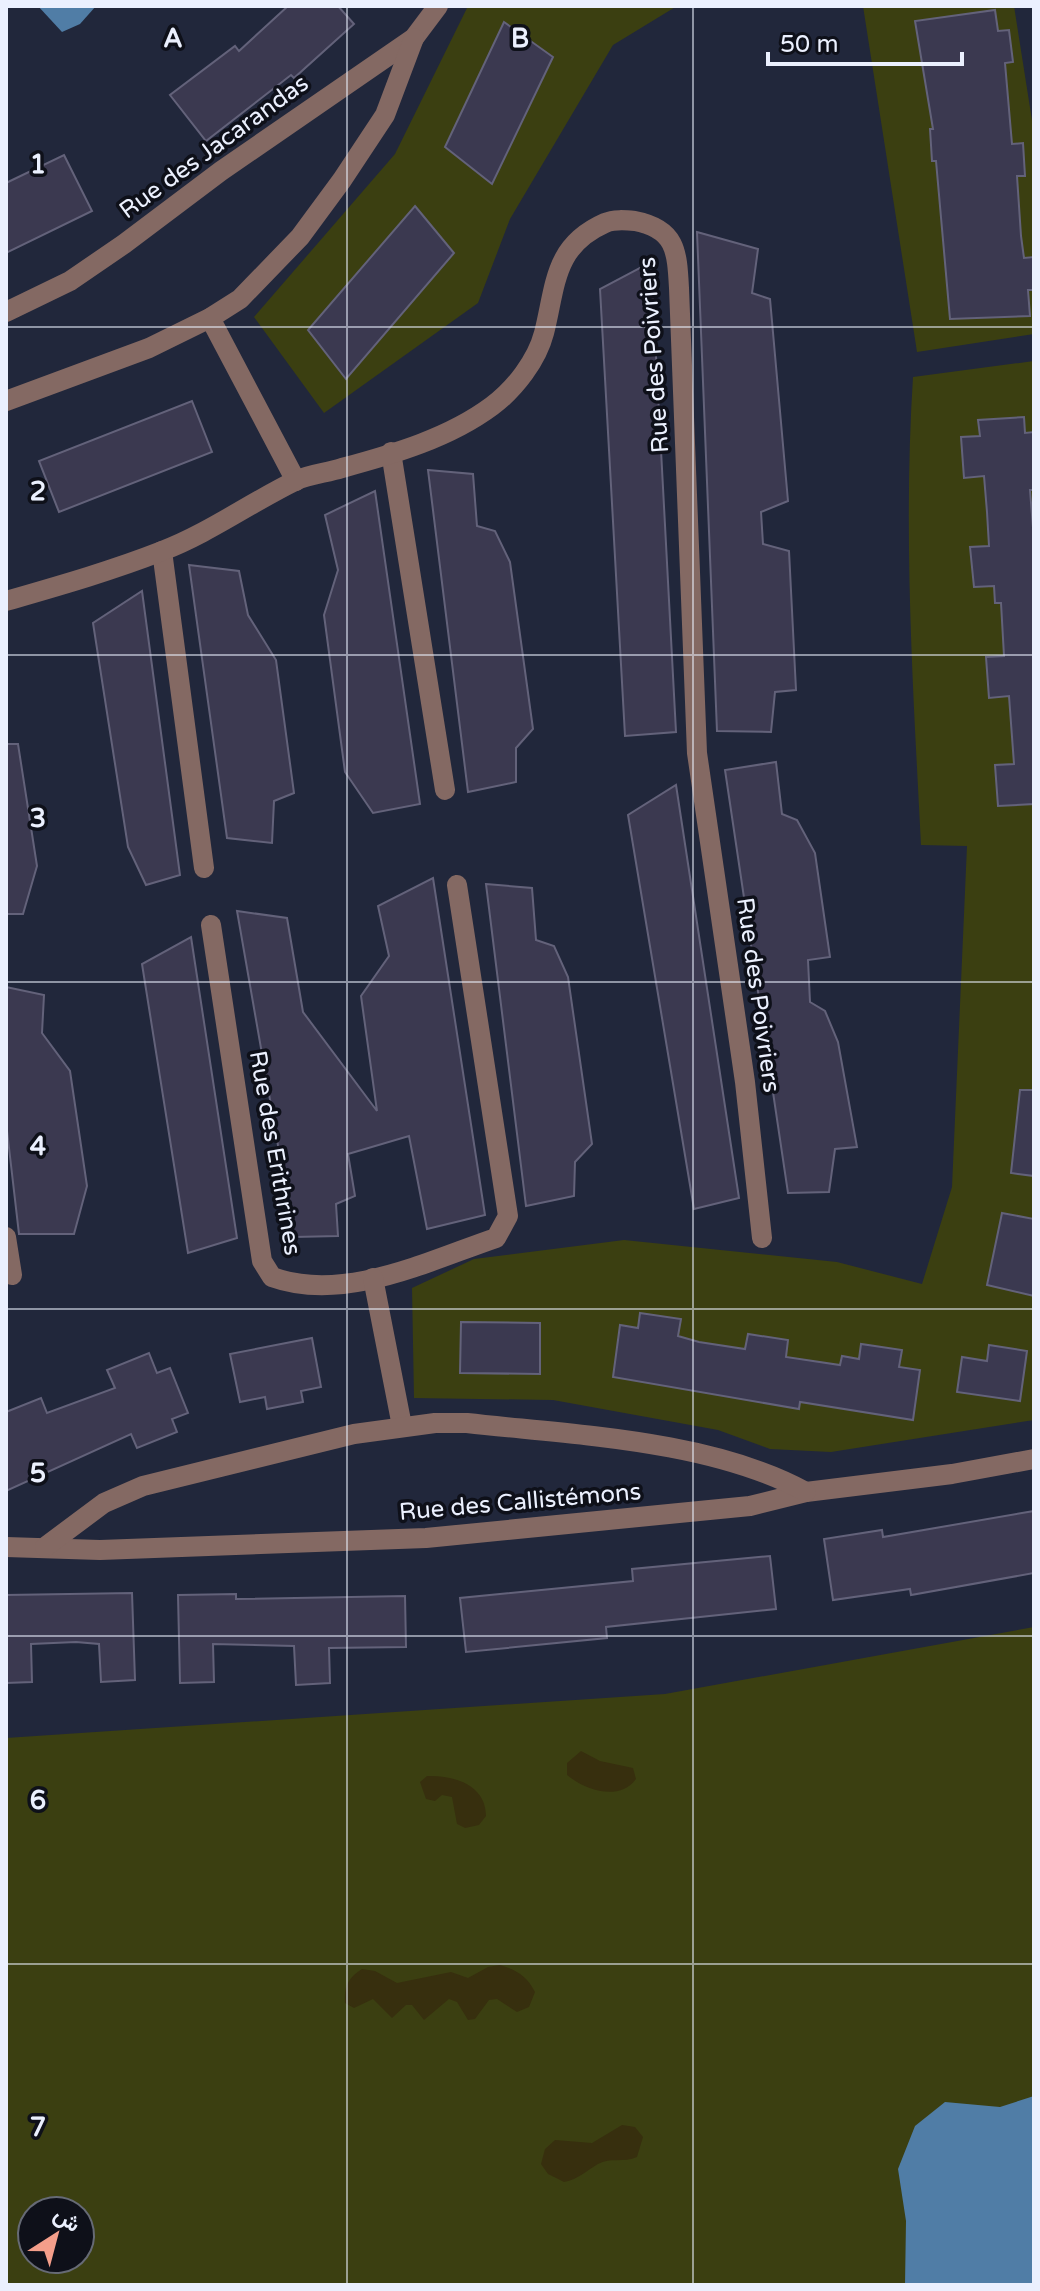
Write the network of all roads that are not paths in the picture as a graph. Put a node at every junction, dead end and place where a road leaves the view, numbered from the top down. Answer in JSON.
{"nodes":[{"id":1,"x":438,"y":6,"type":"edge"},
{"id":2,"x":414,"y":38,"type":"junction"},
{"id":3,"x":6,"y":312,"type":"edge"},
{"id":4,"x":210,"y":318,"type":"junction"},
{"id":5,"x":6,"y":401,"type":"edge"},
{"id":6,"x":391,"y":452,"type":"junction"},
{"id":7,"x":296,"y":481,"type":"junction"},
{"id":8,"x":162,"y":551,"type":"junction"},
{"id":9,"x":6,"y":601,"type":"edge"},
{"id":10,"x":445,"y":790,"type":"dead end"},
{"id":11,"x":204,"y":868,"type":"dead end"},
{"id":12,"x":457,"y":885,"type":"dead end"},
{"id":13,"x":211,"y":925,"type":"dead end"},
{"id":14,"x":6,"y":1237,"type":"edge"},
{"id":15,"x":762,"y":1238,"type":"dead end"},
{"id":16,"x":12,"y":1275,"type":"dead end"},
{"id":17,"x":373,"y":1278,"type":"junction"},
{"id":18,"x":402,"y":1426,"type":"junction"},
{"id":19,"x":1034,"y":1459,"type":"edge"},
{"id":20,"x":806,"y":1492,"type":"junction"},
{"id":21,"x":6,"y":1547,"type":"edge"},
{"id":22,"x":45,"y":1547,"type":"junction"}],
"edges":[{"from":1,"to":2,"type":"street","name":"Rue des Jacarandas"},
{"from":2,"to":3,"type":"street","name":"Rue des Jacarandas"},
{"from":2,"to":4,"type":"street"},
{"from":4,"to":5,"type":"street"},
{"from":4,"to":7,"type":"street"},
{"from":6,"to":7,"type":"street","name":"Rue des Poivriers"},
{"from":6,"to":10,"type":"street"},
{"from":6,"to":15,"type":"street","name":"Rue des Poivriers"},
{"from":7,"to":8,"type":"street","name":"Rue des Poivriers"},
{"from":8,"to":9,"type":"street","name":"Rue des Poivriers"},
{"from":8,"to":11,"type":"street"},
{"from":12,"to":17,"type":"street","name":"Rue des Erithrines"},
{"from":13,"to":17,"type":"street","name":"Rue des Erithrines"},
{"from":14,"to":16,"type":"street"},
{"from":17,"to":18,"type":"street"},
{"from":18,"to":20,"type":"street"},
{"from":18,"to":22,"type":"street"},
{"from":19,"to":20,"type":"street","name":"Rue des Callistémons"},
{"from":20,"to":22,"type":"street","name":"Rue des Callistémons"},
{"from":21,"to":22,"type":"street","name":"Rue des Callistémons"}]}
